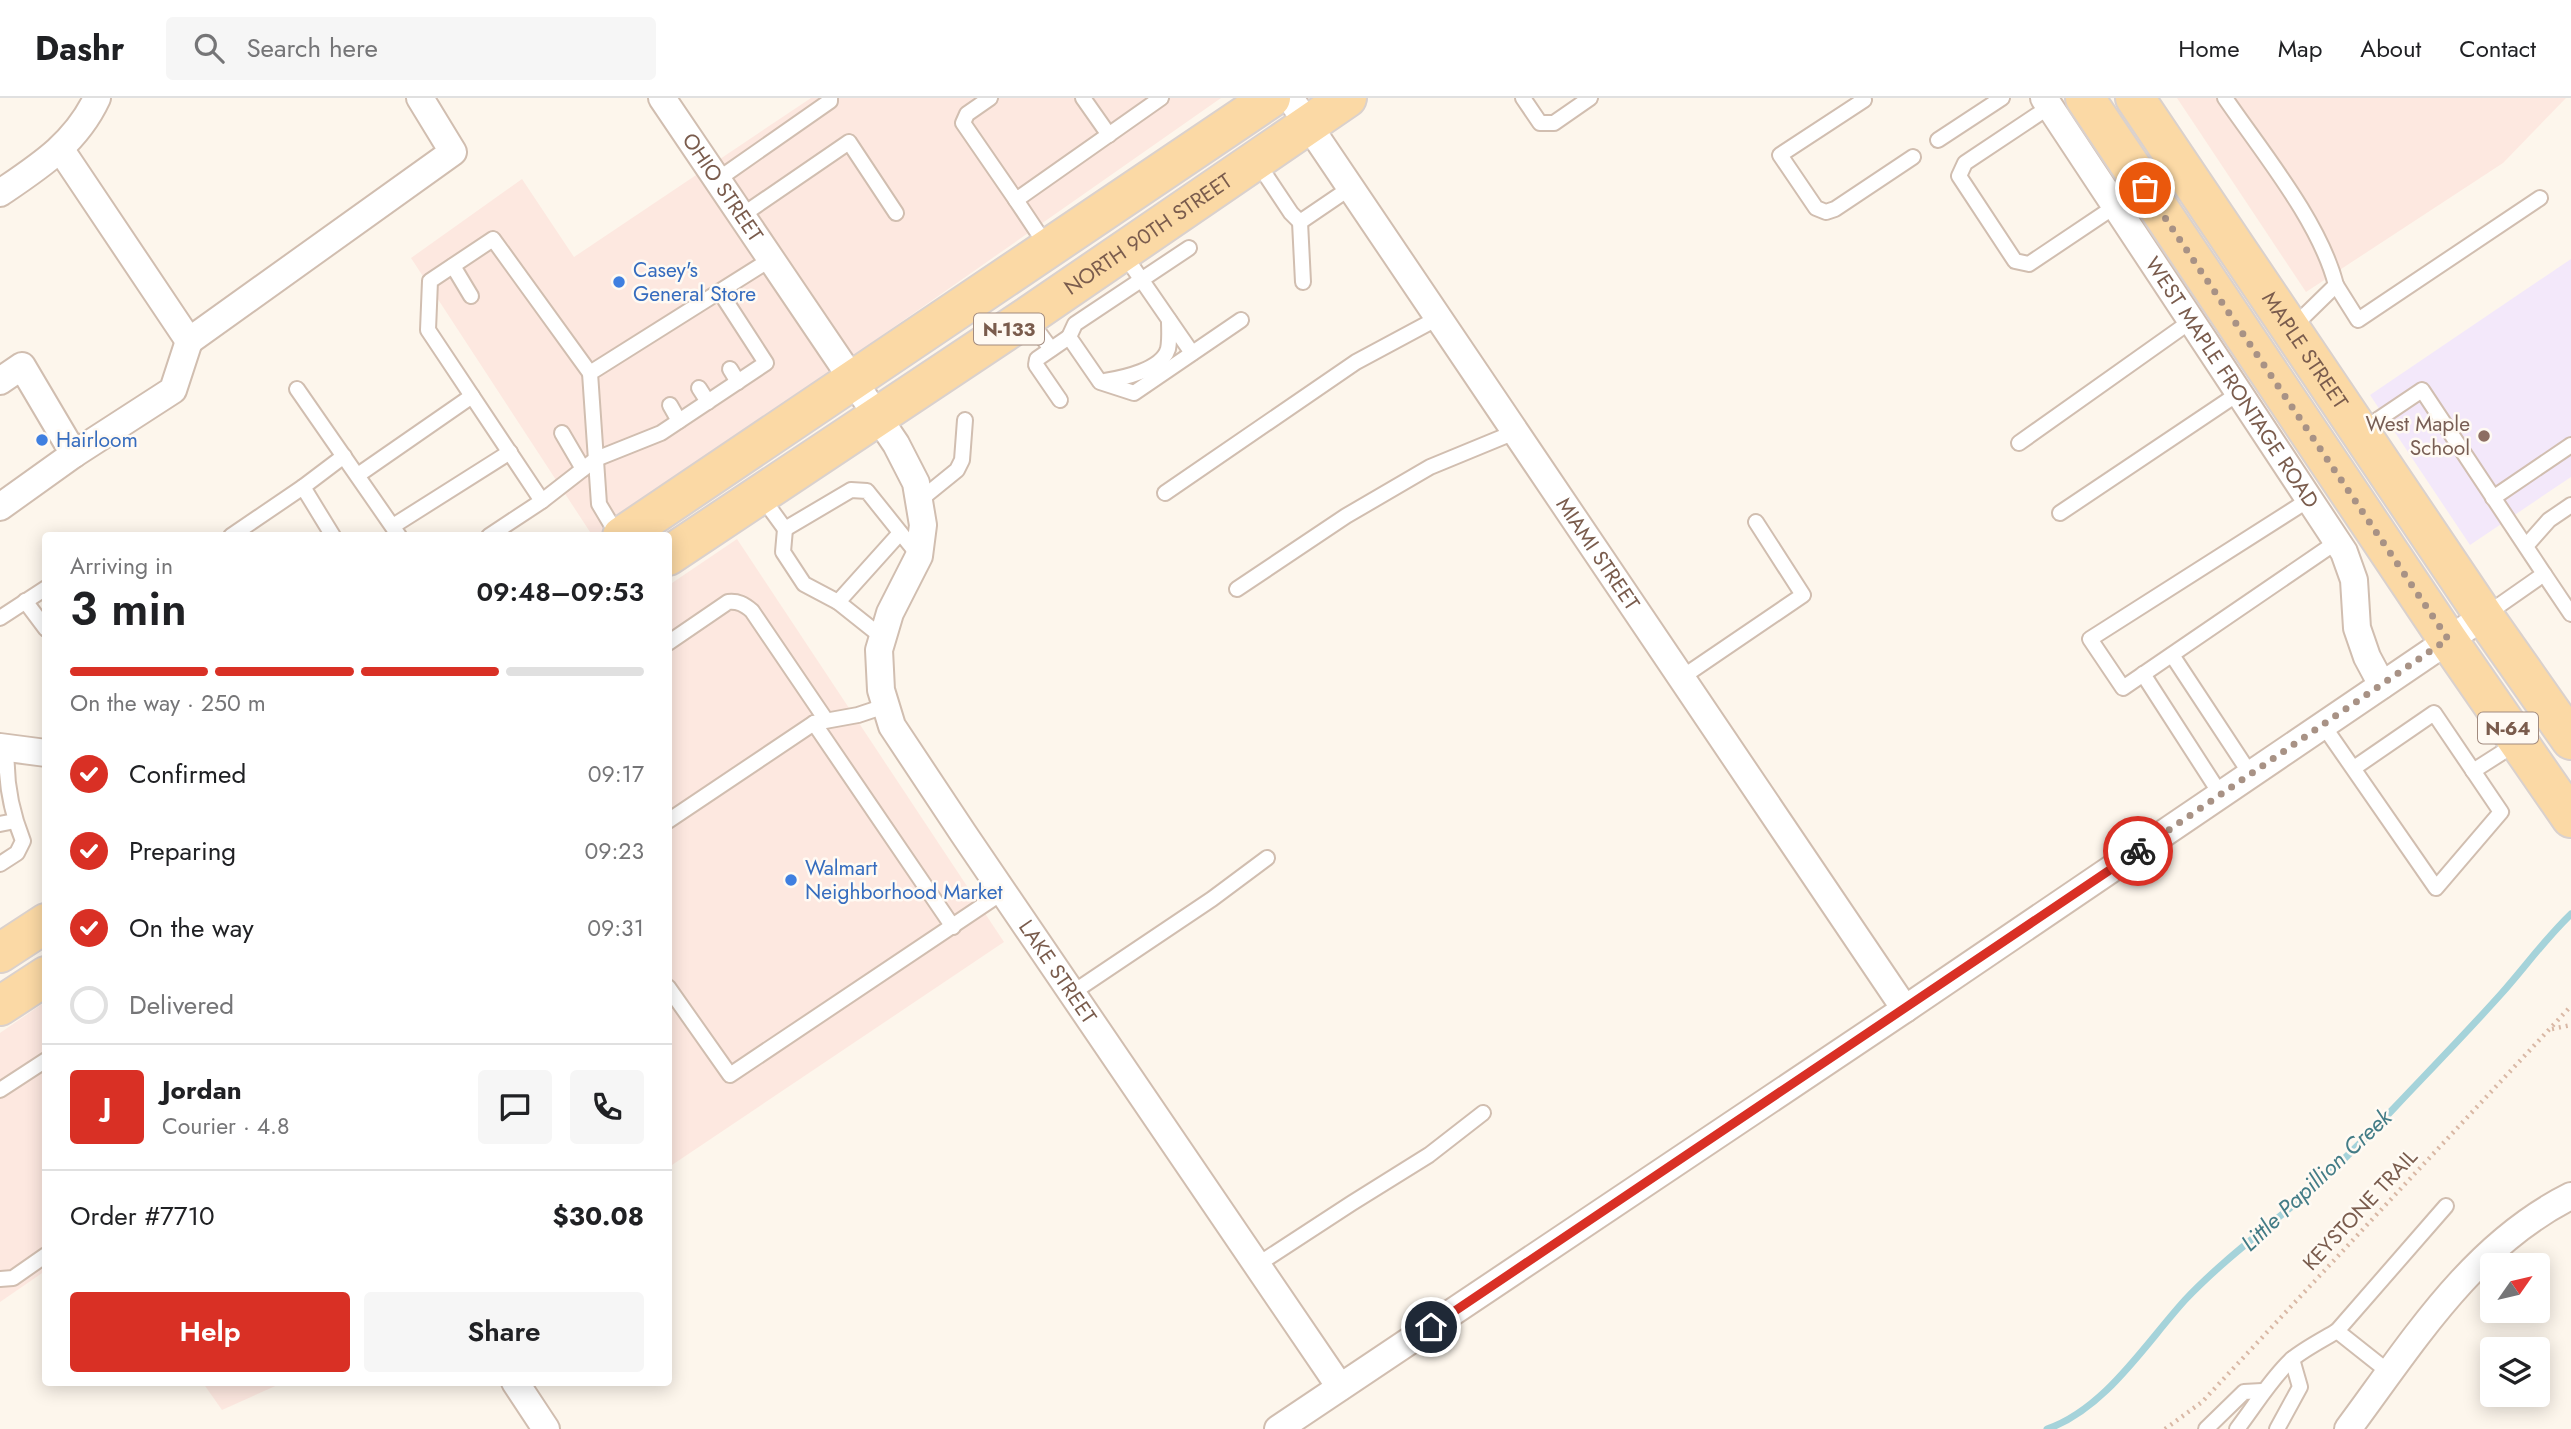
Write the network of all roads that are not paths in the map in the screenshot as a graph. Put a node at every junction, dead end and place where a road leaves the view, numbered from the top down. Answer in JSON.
{"nodes":[{"id":1,"x":97,"y":98,"type":"edge"},
{"id":2,"x":420,"y":98,"type":"edge"},
{"id":3,"x":662,"y":98,"type":"edge"},
{"id":4,"x":830,"y":98,"type":"edge"},
{"id":5,"x":990,"y":98,"type":"edge"},
{"id":6,"x":1083,"y":98,"type":"edge"},
{"id":7,"x":1161,"y":98,"type":"edge"},
{"id":8,"x":1271,"y":98,"type":"edge"},
{"id":9,"x":1347,"y":98,"type":"edge"},
{"id":10,"x":1523,"y":98,"type":"edge"},
{"id":11,"x":1590,"y":98,"type":"edge"},
{"id":12,"x":2001,"y":98,"type":"edge"},
{"id":13,"x":2136,"y":98,"type":"edge"},
{"id":14,"x":2225,"y":98,"type":"edge"},
{"id":15,"x":1864,"y":100,"type":"edge"},
{"id":16,"x":2059,"y":101,"type":"edge"},
{"id":17,"x":1299,"y":111,"type":"edge"},
{"id":18,"x":1109,"y":135,"type":"junction"},
{"id":19,"x":1938,"y":140,"type":"dead end"},
{"id":20,"x":67,"y":143,"type":"junction"},
{"id":21,"x":1913,"y":157,"type":"dead end"},
{"id":22,"x":1256,"y":161,"type":"junction"},
{"id":23,"x":718,"y":180,"type":"junction"},
{"id":24,"x":1350,"y":188,"type":"junction"},
{"id":25,"x":0,"y":193,"type":"edge"},
{"id":26,"x":2540,"y":198,"type":"dead end"},
{"id":27,"x":1016,"y":200,"type":"junction"},
{"id":28,"x":2114,"y":207,"type":"junction"},
{"id":29,"x":896,"y":213,"type":"dead end"},
{"id":30,"x":741,"y":215,"type":"junction"},
{"id":31,"x":1300,"y":222,"type":"junction"},
{"id":32,"x":1048,"y":248,"type":"junction"},
{"id":33,"x":1189,"y":248,"type":"dead end"},
{"id":34,"x":771,"y":259,"type":"junction"},
{"id":35,"x":453,"y":265,"type":"junction"},
{"id":36,"x":1131,"y":265,"type":"junction"},
{"id":37,"x":1303,"y":282,"type":"dead end"},
{"id":38,"x":2336,"y":285,"type":"junction"},
{"id":39,"x":720,"y":292,"type":"junction"},
{"id":40,"x":471,"y":296,"type":"dead end"},
{"id":41,"x":1027,"y":317,"type":"junction"},
{"id":42,"x":1438,"y":318,"type":"junction"},
{"id":43,"x":1169,"y":320,"type":"junction"},
{"id":44,"x":1241,"y":320,"type":"dead end"},
{"id":45,"x":2191,"y":321,"type":"junction"},
{"id":46,"x":2291,"y":330,"type":"junction"},
{"id":47,"x":1069,"y":337,"type":"junction"},
{"id":48,"x":189,"y":341,"type":"junction"},
{"id":49,"x":1051,"y":349,"type":"junction"},
{"id":50,"x":1192,"y":353,"type":"junction"},
{"id":51,"x":730,"y":369,"type":"dead end"},
{"id":52,"x":590,"y":373,"type":"junction"},
{"id":53,"x":852,"y":380,"type":"junction"},
{"id":54,"x":0,"y":381,"type":"edge"},
{"id":55,"x":738,"y":382,"type":"junction"},
{"id":56,"x":1100,"y":382,"type":"junction"},
{"id":57,"x":699,"y":388,"type":"dead end"},
{"id":58,"x":297,"y":389,"type":"dead end"},
{"id":59,"x":2239,"y":393,"type":"junction"},
{"id":60,"x":472,"y":397,"type":"junction"},
{"id":61,"x":1060,"y":400,"type":"dead end"},
{"id":62,"x":708,"y":402,"type":"junction"},
{"id":63,"x":670,"y":405,"type":"dead end"},
{"id":64,"x":877,"y":416,"type":"junction"},
{"id":65,"x":965,"y":420,"type":"dead end"},
{"id":66,"x":680,"y":421,"type":"junction"},
{"id":67,"x":1515,"y":432,"type":"junction"},
{"id":68,"x":2360,"y":432,"type":"junction"},
{"id":69,"x":562,"y":433,"type":"dead end"},
{"id":70,"x":2019,"y":443,"type":"dead end"},
{"id":71,"x":2571,"y":445,"type":"edge"},
{"id":72,"x":510,"y":452,"type":"junction"},
{"id":73,"x":74,"y":454,"type":"junction"},
{"id":74,"x":344,"y":456,"type":"junction"},
{"id":75,"x":596,"y":459,"type":"junction"},
{"id":76,"x":583,"y":469,"type":"junction"},
{"id":77,"x":358,"y":475,"type":"junction"},
{"id":78,"x":303,"y":487,"type":"junction"},
{"id":79,"x":1165,"y":493,"type":"dead end"},
{"id":80,"x":760,"y":494,"type":"junction"},
{"id":81,"x":2493,"y":498,"type":"junction"},
{"id":82,"x":2310,"y":499,"type":"junction"},
{"id":83,"x":920,"y":500,"type":"junction"},
{"id":84,"x":542,"y":501,"type":"junction"},
{"id":85,"x":2571,"y":505,"type":"edge"},
{"id":86,"x":0,"y":507,"type":"edge"},
{"id":87,"x":2060,"y":513,"type":"dead end"},
{"id":88,"x":1756,"y":523,"type":"dead end"},
{"id":89,"x":785,"y":529,"type":"junction"},
{"id":90,"x":396,"y":531,"type":"edge"},
{"id":91,"x":237,"y":532,"type":"edge"},
{"id":92,"x":331,"y":532,"type":"edge"},
{"id":93,"x":495,"y":532,"type":"edge"},
{"id":94,"x":617,"y":532,"type":"edge"},
{"id":95,"x":626,"y":532,"type":"edge"},
{"id":96,"x":900,"y":533,"type":"junction"},
{"id":97,"x":2338,"y":541,"type":"junction"},
{"id":98,"x":2526,"y":547,"type":"junction"},
{"id":99,"x":672,"y":553,"type":"edge"},
{"id":100,"x":919,"y":556,"type":"junction"},
{"id":101,"x":2544,"y":574,"type":"junction"},
{"id":102,"x":1237,"y":589,"type":"dead end"},
{"id":103,"x":42,"y":590,"type":"edge"},
{"id":104,"x":25,"y":601,"type":"junction"},
{"id":105,"x":838,"y":602,"type":"junction"},
{"id":106,"x":2571,"y":614,"type":"edge"},
{"id":107,"x":2484,"y":616,"type":"junction"},
{"id":108,"x":0,"y":618,"type":"edge"},
{"id":109,"x":42,"y":624,"type":"edge"},
{"id":110,"x":882,"y":637,"type":"junction"},
{"id":111,"x":2448,"y":639,"type":"junction"},
{"id":112,"x":672,"y":640,"type":"edge"},
{"id":113,"x":2172,"y":654,"type":"junction"},
{"id":114,"x":2143,"y":674,"type":"junction"},
{"id":115,"x":1681,"y":678,"type":"junction"},
{"id":116,"x":2382,"y":685,"type":"junction"},
{"id":117,"x":885,"y":706,"type":"junction"},
{"id":118,"x":820,"y":722,"type":"junction"},
{"id":119,"x":2323,"y":725,"type":"junction"},
{"id":120,"x":2571,"y":740,"type":"edge"},
{"id":121,"x":2518,"y":742,"type":"junction"},
{"id":122,"x":3,"y":747,"type":"edge"},
{"id":123,"x":42,"y":752,"type":"edge"},
{"id":124,"x":2354,"y":768,"type":"junction"},
{"id":125,"x":2473,"y":771,"type":"junction"},
{"id":126,"x":2251,"y":775,"type":"junction"},
{"id":127,"x":2221,"y":795,"type":"junction"},
{"id":128,"x":2570,"y":817,"type":"edge"},
{"id":129,"x":672,"y":818,"type":"edge"},
{"id":130,"x":15,"y":821,"type":"junction"},
{"id":131,"x":0,"y":824,"type":"edge"},
{"id":132,"x":1267,"y":858,"type":"dead end"},
{"id":133,"x":0,"y":864,"type":"edge"},
{"id":134,"x":1003,"y":892,"type":"junction"},
{"id":135,"x":42,"y":926,"type":"edge"},
{"id":136,"x":953,"y":927,"type":"junction"},
{"id":137,"x":0,"y":953,"type":"edge"},
{"id":138,"x":42,"y":980,"type":"edge"},
{"id":139,"x":672,"y":993,"type":"edge"},
{"id":140,"x":1072,"y":993,"type":"junction"},
{"id":141,"x":0,"y":1006,"type":"edge"},
{"id":142,"x":1905,"y":1009,"type":"junction"},
{"id":143,"x":42,"y":1063,"type":"edge"},
{"id":144,"x":0,"y":1090,"type":"edge"},
{"id":145,"x":1483,"y":1113,"type":"dead end"},
{"id":146,"x":2571,"y":1196,"type":"edge"},
{"id":147,"x":2446,"y":1206,"type":"dead end"},
{"id":148,"x":42,"y":1258,"type":"edge"},
{"id":149,"x":1257,"y":1265,"type":"junction"},
{"id":150,"x":0,"y":1279,"type":"edge"},
{"id":151,"x":2337,"y":1331,"type":"junction"},
{"id":152,"x":2292,"y":1359,"type":"junction"},
{"id":153,"x":2390,"y":1373,"type":"junction"},
{"id":154,"x":518,"y":1386,"type":"edge"},
{"id":155,"x":1340,"y":1387,"type":"junction"},
{"id":156,"x":2262,"y":1391,"type":"junction"},
{"id":157,"x":546,"y":1429,"type":"edge"},
{"id":158,"x":1278,"y":1429,"type":"edge"},
{"id":159,"x":2206,"y":1429,"type":"edge"},
{"id":160,"x":2237,"y":1429,"type":"edge"},
{"id":161,"x":2277,"y":1429,"type":"edge"},
{"id":162,"x":2348,"y":1429,"type":"edge"}],
"edges":[{"from":1,"to":20,"type":"street"},
{"from":2,"to":48,"type":"street"},
{"from":3,"to":23,"type":"street","name":"OHIO STREET"},
{"from":4,"to":23,"type":"lane"},
{"from":5,"to":27,"type":"lane"},
{"from":6,"to":18,"type":"lane"},
{"from":7,"to":18,"type":"lane"},
{"from":8,"to":32,"type":"main road","number":"N-133"},
{"from":9,"to":17,"type":"main road","name":"NORTH 90TH STREET","number":"N-133"},
{"from":10,"to":11,"type":"lane"},
{"from":12,"to":19,"type":"lane"},
{"from":13,"to":46,"type":"main road","name":"MAPLE STREET","number":"N-64"},
{"from":14,"to":38,"type":"lane"},
{"from":15,"to":21,"type":"lane"},
{"from":16,"to":28,"type":"street","name":"WEST MAPLE FRONTAGE ROAD"},
{"from":16,"to":28,"type":"lane"},
{"from":16,"to":111,"type":"main road","name":"MAPLE STREET","number":"N-64"},
{"from":17,"to":22,"type":"main road","name":"NORTH 90TH STREET","number":"N-133"},
{"from":17,"to":24,"type":"street","name":"MIAMI STREET"},
{"from":18,"to":27,"type":"lane"},
{"from":20,"to":25,"type":"street"},
{"from":20,"to":48,"type":"street"},
{"from":22,"to":31,"type":"lane"},
{"from":22,"to":36,"type":"main road","name":"NORTH 90TH STREET","number":"N-133"},
{"from":23,"to":30,"type":"street","name":"OHIO STREET"},
{"from":24,"to":31,"type":"lane"},
{"from":24,"to":42,"type":"street","name":"MIAMI STREET"},
{"from":26,"to":38,"type":"lane"},
{"from":27,"to":32,"type":"lane"},
{"from":28,"to":45,"type":"street","name":"WEST MAPLE FRONTAGE ROAD"},
{"from":29,"to":30,"type":"lane"},
{"from":30,"to":34,"type":"street","name":"OHIO STREET"},
{"from":31,"to":37,"type":"lane"},
{"from":32,"to":53,"type":"main road","number":"N-133"},
{"from":33,"to":36,"type":"lane"},
{"from":34,"to":39,"type":"lane"},
{"from":34,"to":53,"type":"street","name":"OHIO STREET"},
{"from":35,"to":40,"type":"lane"},
{"from":35,"to":52,"type":"lane"},
{"from":35,"to":60,"type":"lane"},
{"from":36,"to":41,"type":"main road","name":"NORTH 90TH STREET","number":"N-133"},
{"from":36,"to":43,"type":"lane"},
{"from":36,"to":47,"type":"lane"},
{"from":38,"to":46,"type":"lane"},
{"from":39,"to":52,"type":"lane"},
{"from":39,"to":55,"type":"lane"},
{"from":41,"to":49,"type":"lane"},
{"from":41,"to":64,"type":"main road","name":"NORTH 90TH STREET","number":"N-133"},
{"from":42,"to":67,"type":"street","name":"MIAMI STREET"},
{"from":42,"to":79,"type":"lane"},
{"from":43,"to":50,"type":"lane"},
{"from":43,"to":56,"type":"lane"},
{"from":44,"to":50,"type":"lane"},
{"from":45,"to":59,"type":"street","name":"WEST MAPLE FRONTAGE ROAD"},
{"from":45,"to":70,"type":"lane"},
{"from":46,"to":68,"type":"main road","name":"MAPLE STREET","number":"N-64"},
{"from":47,"to":49,"type":"lane"},
{"from":47,"to":56,"type":"lane"},
{"from":48,"to":73,"type":"street"},
{"from":49,"to":61,"type":"lane"},
{"from":50,"to":56,"type":"lane"},
{"from":51,"to":55,"type":"lane"},
{"from":52,"to":75,"type":"lane"},
{"from":53,"to":64,"type":"street","name":"OHIO STREET"},
{"from":53,"to":95,"type":"main road","number":"N-133"},
{"from":54,"to":73,"type":"street"},
{"from":55,"to":62,"type":"lane"},
{"from":57,"to":62,"type":"lane"},
{"from":58,"to":74,"type":"lane"},
{"from":59,"to":82,"type":"street","name":"WEST MAPLE FRONTAGE ROAD"},
{"from":59,"to":87,"type":"lane"},
{"from":60,"to":72,"type":"lane"},
{"from":60,"to":77,"type":"lane"},
{"from":62,"to":66,"type":"lane"},
{"from":63,"to":66,"type":"lane"},
{"from":64,"to":80,"type":"main road","name":"NORTH 90TH STREET","number":"N-133"},
{"from":64,"to":83,"type":"street","name":"LAKE STREET"},
{"from":65,"to":83,"type":"lane"},
{"from":66,"to":75,"type":"lane"},
{"from":67,"to":102,"type":"lane"},
{"from":67,"to":115,"type":"street","name":"MIAMI STREET"},
{"from":68,"to":81,"type":"lane"},
{"from":68,"to":107,"type":"main road","name":"MAPLE STREET","number":"N-64"},
{"from":69,"to":76,"type":"lane"},
{"from":71,"to":81,"type":"lane"},
{"from":72,"to":84,"type":"lane"},
{"from":72,"to":90,"type":"lane"},
{"from":73,"to":86,"type":"street"},
{"from":74,"to":77,"type":"lane"},
{"from":74,"to":78,"type":"lane"},
{"from":75,"to":76,"type":"lane"},
{"from":75,"to":94,"type":"lane"},
{"from":76,"to":84,"type":"lane"},
{"from":77,"to":90,"type":"lane"},
{"from":78,"to":91,"type":"lane"},
{"from":78,"to":92,"type":"lane"},
{"from":80,"to":89,"type":"lane"},
{"from":80,"to":99,"type":"main road","name":"NORTH 90TH STREET","number":"N-133"},
{"from":81,"to":98,"type":"lane"},
{"from":82,"to":97,"type":"street","name":"WEST MAPLE FRONTAGE ROAD"},
{"from":82,"to":114,"type":"lane"},
{"from":83,"to":100,"type":"street","name":"LAKE STREET"},
{"from":84,"to":93,"type":"lane"},
{"from":85,"to":98,"type":"lane"},
{"from":88,"to":115,"type":"lane"},
{"from":89,"to":96,"type":"lane"},
{"from":89,"to":105,"type":"lane"},
{"from":96,"to":100,"type":"lane"},
{"from":96,"to":105,"type":"lane"},
{"from":97,"to":113,"type":"lane"},
{"from":97,"to":116,"type":"street","name":"WEST MAPLE FRONTAGE ROAD"},
{"from":98,"to":101,"type":"lane"},
{"from":100,"to":110,"type":"street","name":"LAKE STREET"},
{"from":101,"to":106,"type":"lane"},
{"from":101,"to":107,"type":"lane"},
{"from":103,"to":104,"type":"lane"},
{"from":104,"to":108,"type":"lane"},
{"from":104,"to":109,"type":"lane"},
{"from":105,"to":110,"type":"lane"},
{"from":107,"to":111,"type":"street"},
{"from":107,"to":120,"type":"main road","name":"MAPLE STREET","number":"N-64"},
{"from":110,"to":117,"type":"street","name":"LAKE STREET"},
{"from":111,"to":116,"type":"street"},
{"from":111,"to":121,"type":"main road","name":"MAPLE STREET","number":"N-64"},
{"from":112,"to":118,"type":"lane"},
{"from":113,"to":114,"type":"lane"},
{"from":113,"to":126,"type":"lane"},
{"from":114,"to":127,"type":"lane"},
{"from":115,"to":142,"type":"street","name":"MIAMI STREET"},
{"from":116,"to":119,"type":"street"},
{"from":117,"to":118,"type":"lane"},
{"from":117,"to":134,"type":"street","name":"LAKE STREET"},
{"from":118,"to":129,"type":"lane"},
{"from":118,"to":136,"type":"lane"},
{"from":119,"to":124,"type":"lane"},
{"from":119,"to":126,"type":"street"},
{"from":121,"to":125,"type":"lane"},
{"from":121,"to":128,"type":"main road","name":"MAPLE STREET","number":"N-64"},
{"from":122,"to":123,"type":"street"},
{"from":122,"to":130,"type":"lane"},
{"from":124,"to":125,"type":"lane"},
{"from":124,"to":125,"type":"lane"},
{"from":126,"to":127,"type":"street"},
{"from":127,"to":142,"type":"street"},
{"from":130,"to":131,"type":"lane"},
{"from":130,"to":133,"type":"lane"},
{"from":132,"to":140,"type":"lane"},
{"from":134,"to":136,"type":"lane"},
{"from":134,"to":140,"type":"street","name":"LAKE STREET"},
{"from":135,"to":137,"type":"main road"},
{"from":136,"to":139,"type":"lane"},
{"from":138,"to":141,"type":"main road"},
{"from":140,"to":149,"type":"street","name":"LAKE STREET"},
{"from":142,"to":155,"type":"street"},
{"from":143,"to":144,"type":"lane"},
{"from":145,"to":149,"type":"lane"},
{"from":146,"to":153,"type":"street"},
{"from":147,"to":151,"type":"lane"},
{"from":148,"to":150,"type":"lane"},
{"from":149,"to":155,"type":"street","name":"LAKE STREET"},
{"from":151,"to":152,"type":"lane"},
{"from":151,"to":153,"type":"lane"},
{"from":152,"to":156,"type":"lane"},
{"from":152,"to":161,"type":"lane"},
{"from":153,"to":162,"type":"street"},
{"from":154,"to":157,"type":"street"},
{"from":155,"to":158,"type":"street"},
{"from":156,"to":159,"type":"lane"},
{"from":156,"to":160,"type":"lane"}]}
